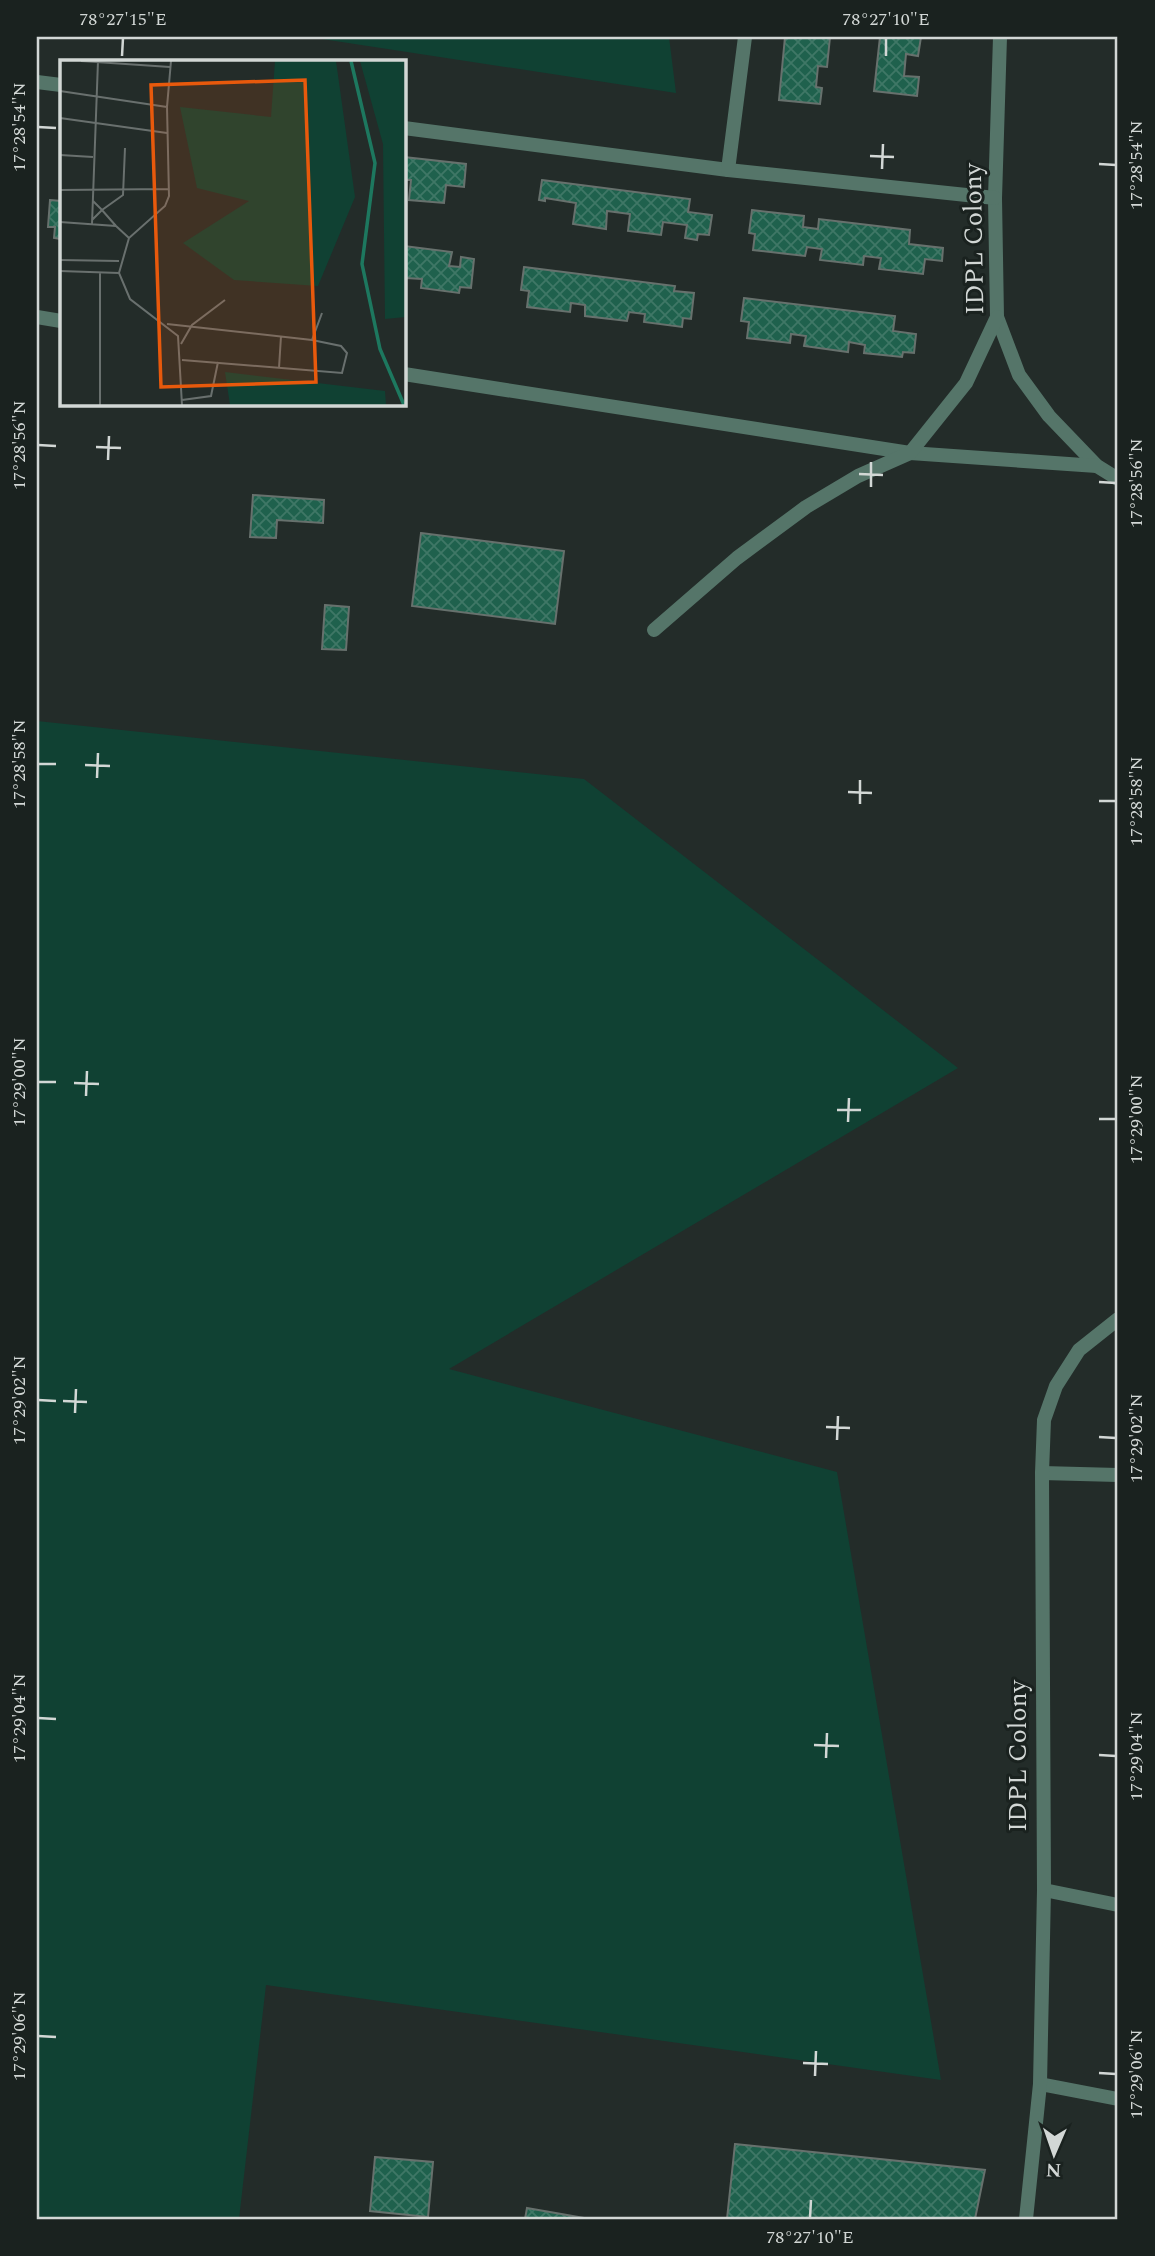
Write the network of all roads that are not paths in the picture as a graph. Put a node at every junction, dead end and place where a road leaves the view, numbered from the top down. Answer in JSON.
{"nodes":[{"id":1,"x":745,"y":37,"type":"edge"},
{"id":2,"x":1000,"y":37,"type":"edge"},
{"id":3,"x":37,"y":82,"type":"edge"},
{"id":4,"x":60,"y":85,"type":"edge"},
{"id":5,"x":406,"y":128,"type":"edge"},
{"id":6,"x":728,"y":170,"type":"junction"},
{"id":7,"x":995,"y":198,"type":"junction"},
{"id":8,"x":37,"y":317,"type":"edge"},
{"id":9,"x":997,"y":317,"type":"junction"},
{"id":10,"x":60,"y":321,"type":"edge"},
{"id":11,"x":406,"y":374,"type":"edge"},
{"id":12,"x":910,"y":453,"type":"junction"},
{"id":13,"x":1097,"y":466,"type":"junction"},
{"id":14,"x":1118,"y":479,"type":"edge"},
{"id":15,"x":654,"y":631,"type":"dead end"},
{"id":16,"x":1118,"y":1319,"type":"edge"},
{"id":17,"x":1042,"y":1474,"type":"junction"},
{"id":18,"x":1118,"y":1475,"type":"edge"},
{"id":19,"x":1044,"y":1891,"type":"junction"},
{"id":20,"x":1118,"y":1905,"type":"edge"},
{"id":21,"x":1040,"y":2084,"type":"junction"},
{"id":22,"x":1118,"y":2099,"type":"edge"},
{"id":23,"x":1026,"y":2219,"type":"edge"}],
"edges":[{"from":1,"to":6,"type":"lane"},
{"from":2,"to":7,"type":"lane","name":"IDPL Colony"},
{"from":3,"to":4,"type":"lane"},
{"from":5,"to":6,"type":"lane"},
{"from":6,"to":7,"type":"lane"},
{"from":7,"to":9,"type":"lane","name":"IDPL Colony"},
{"from":8,"to":10,"type":"lane"},
{"from":9,"to":12,"type":"lane"},
{"from":9,"to":13,"type":"lane","name":"IDPL Colony"},
{"from":11,"to":12,"type":"lane"},
{"from":12,"to":13,"type":"lane"},
{"from":12,"to":15,"type":"lane"},
{"from":13,"to":14,"type":"lane","name":"IDPL Colony"},
{"from":16,"to":17,"type":"lane","name":"IDPL Colony"},
{"from":17,"to":18,"type":"lane"},
{"from":17,"to":19,"type":"lane","name":"IDPL Colony"},
{"from":19,"to":20,"type":"lane"},
{"from":19,"to":21,"type":"lane","name":"IDPL Colony"},
{"from":21,"to":22,"type":"lane"},
{"from":21,"to":23,"type":"lane","name":"IDPL Colony"}]}
